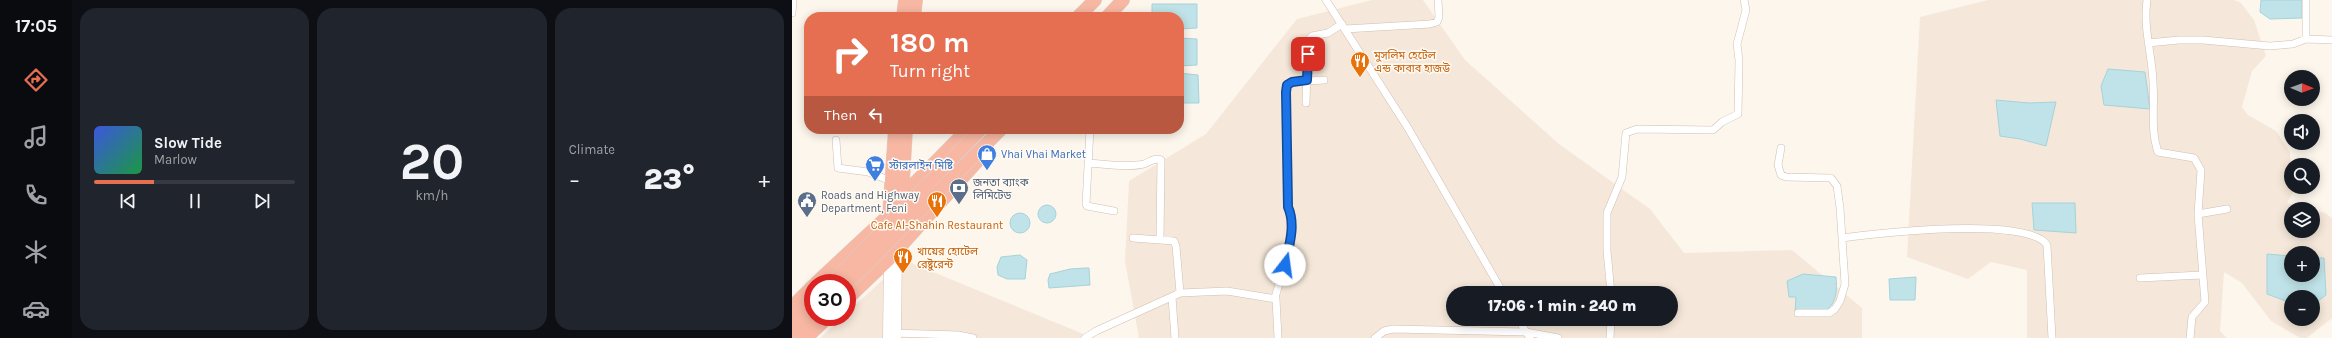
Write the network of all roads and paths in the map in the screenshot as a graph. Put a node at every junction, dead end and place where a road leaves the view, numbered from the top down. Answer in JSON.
{"nodes":[{"id":1,"x":793,"y":0,"type":"edge"},
{"id":2,"x":905,"y":0,"type":"edge"},
{"id":3,"x":916,"y":0,"type":"edge"},
{"id":4,"x":1095,"y":0,"type":"edge"},
{"id":5,"x":1105,"y":0,"type":"edge"},
{"id":6,"x":1123,"y":0,"type":"edge"},
{"id":7,"x":1133,"y":0,"type":"edge"},
{"id":8,"x":1326,"y":0,"type":"edge"},
{"id":9,"x":1438,"y":0,"type":"edge"},
{"id":10,"x":1744,"y":0,"type":"edge"},
{"id":11,"x":2147,"y":0,"type":"edge"},
{"id":12,"x":2306,"y":0,"type":"edge"},
{"id":13,"x":904,"y":12,"type":"edge"},
{"id":14,"x":915,"y":12,"type":"edge"},
{"id":15,"x":1083,"y":12,"type":"edge"},
{"id":16,"x":1094,"y":12,"type":"edge"},
{"id":17,"x":1112,"y":12,"type":"edge"},
{"id":18,"x":1123,"y":12,"type":"edge"},
{"id":19,"x":792,"y":13,"type":"edge"},
{"id":20,"x":1344,"y":27,"type":"junction"},
{"id":21,"x":2306,"y":39,"type":"junction"},
{"id":22,"x":2332,"y":40,"type":"edge"},
{"id":23,"x":2148,"y":43,"type":"junction"},
{"id":24,"x":1307,"y":80,"type":"junction"},
{"id":25,"x":1324,"y":80,"type":"dead end"},
{"id":26,"x":1306,"y":103,"type":"dead end"},
{"id":27,"x":895,"y":134,"type":"edge"},
{"id":28,"x":906,"y":134,"type":"edge"},
{"id":29,"x":963,"y":134,"type":"edge"},
{"id":30,"x":977,"y":134,"type":"edge"},
{"id":31,"x":997,"y":134,"type":"edge"},
{"id":32,"x":1004,"y":134,"type":"edge"},
{"id":33,"x":1090,"y":134,"type":"edge"},
{"id":34,"x":836,"y":140,"type":"dead end"},
{"id":35,"x":1782,"y":148,"type":"dead end"},
{"id":36,"x":1088,"y":163,"type":"junction"},
{"id":37,"x":891,"y":181,"type":"junction"},
{"id":38,"x":902,"y":200,"type":"junction"},
{"id":39,"x":2227,"y":209,"type":"dead end"},
{"id":40,"x":1114,"y":211,"type":"dead end"},
{"id":41,"x":2198,"y":214,"type":"junction"},
{"id":42,"x":889,"y":215,"type":"junction"},
{"id":43,"x":1133,"y":238,"type":"dead end"},
{"id":44,"x":1160,"y":238,"type":"junction"},
{"id":45,"x":1842,"y":238,"type":"junction"},
{"id":46,"x":893,"y":254,"type":"junction"},
{"id":47,"x":826,"y":274,"type":"edge"},
{"id":48,"x":841,"y":274,"type":"edge"},
{"id":49,"x":856,"y":275,"type":"edge"},
{"id":50,"x":2202,"y":275,"type":"junction"},
{"id":51,"x":2140,"y":278,"type":"dead end"},
{"id":52,"x":1499,"y":286,"type":"edge"},
{"id":53,"x":1610,"y":286,"type":"edge"},
{"id":54,"x":856,"y":290,"type":"edge"},
{"id":55,"x":1180,"y":293,"type":"junction"},
{"id":56,"x":804,"y":295,"type":"edge"},
{"id":57,"x":1172,"y":298,"type":"junction"},
{"id":58,"x":1275,"y":298,"type":"junction"},
{"id":59,"x":792,"y":307,"type":"edge"},
{"id":60,"x":804,"y":311,"type":"edge"},
{"id":61,"x":1798,"y":314,"type":"dead end"},
{"id":62,"x":792,"y":323,"type":"edge"},
{"id":63,"x":805,"y":326,"type":"edge"},
{"id":64,"x":819,"y":326,"type":"edge"},
{"id":65,"x":1522,"y":326,"type":"edge"},
{"id":66,"x":1611,"y":326,"type":"edge"},
{"id":67,"x":1528,"y":335,"type":"edge"},
{"id":68,"x":892,"y":336,"type":"edge"},
{"id":69,"x":793,"y":338,"type":"edge"},
{"id":70,"x":806,"y":338,"type":"edge"},
{"id":71,"x":973,"y":338,"type":"edge"},
{"id":72,"x":1085,"y":338,"type":"edge"},
{"id":73,"x":1176,"y":338,"type":"edge"},
{"id":74,"x":1278,"y":338,"type":"edge"},
{"id":75,"x":1375,"y":338,"type":"edge"},
{"id":76,"x":1558,"y":338,"type":"edge"},
{"id":77,"x":1610,"y":338,"type":"edge"},
{"id":78,"x":2052,"y":338,"type":"edge"},
{"id":79,"x":2190,"y":338,"type":"edge"}],
"edges":[{"from":1,"to":19,"type":"street"},
{"from":2,"to":13,"type":"highway"},
{"from":3,"to":14,"type":"highway"},
{"from":4,"to":15,"type":"highway"},
{"from":5,"to":16,"type":"highway"},
{"from":6,"to":17,"type":"highway"},
{"from":7,"to":18,"type":"highway"},
{"from":8,"to":20,"type":"street"},
{"from":9,"to":20,"type":"street"},
{"from":10,"to":53,"type":"street"},
{"from":11,"to":23,"type":"street"},
{"from":12,"to":21,"type":"street"},
{"from":20,"to":24,"type":"street"},
{"from":20,"to":52,"type":"street"},
{"from":21,"to":22,"type":"street"},
{"from":21,"to":23,"type":"street"},
{"from":23,"to":41,"type":"street"},
{"from":24,"to":25,"type":"street"},
{"from":24,"to":26,"type":"street"},
{"from":24,"to":58,"type":"street"},
{"from":27,"to":37,"type":"highway"},
{"from":28,"to":38,"type":"highway"},
{"from":29,"to":38,"type":"highway"},
{"from":30,"to":48,"type":"highway","bridge":true},
{"from":31,"to":49,"type":"highway","bridge":true},
{"from":32,"to":46,"type":"highway"},
{"from":33,"to":36,"type":"street"},
{"from":34,"to":37,"type":"street"},
{"from":35,"to":45,"type":"street"},
{"from":36,"to":40,"type":"street"},
{"from":36,"to":44,"type":"street"},
{"from":37,"to":42,"type":"highway"},
{"from":38,"to":42,"type":"highway"},
{"from":38,"to":46,"type":"highway"},
{"from":39,"to":41,"type":"street"},
{"from":41,"to":50,"type":"street"},
{"from":42,"to":46,"type":"highway"},
{"from":42,"to":47,"type":"highway"},
{"from":43,"to":44,"type":"street"},
{"from":44,"to":55,"type":"street"},
{"from":45,"to":61,"type":"street"},
{"from":45,"to":78,"type":"street"},
{"from":46,"to":54,"type":"highway"},
{"from":46,"to":68,"type":"main road"},
{"from":50,"to":51,"type":"street"},
{"from":50,"to":79,"type":"street"},
{"from":55,"to":57,"type":"street"},
{"from":55,"to":58,"type":"street"},
{"from":56,"to":59,"type":"highway"},
{"from":57,"to":72,"type":"street"},
{"from":57,"to":73,"type":"street"},
{"from":58,"to":74,"type":"street"},
{"from":60,"to":62,"type":"highway"},
{"from":63,"to":69,"type":"highway"},
{"from":64,"to":70,"type":"highway"},
{"from":65,"to":67,"type":"street"},
{"from":66,"to":77,"type":"street"},
{"from":67,"to":75,"type":"street"},
{"from":67,"to":76,"type":"street"},
{"from":68,"to":71,"type":"street"}]}
